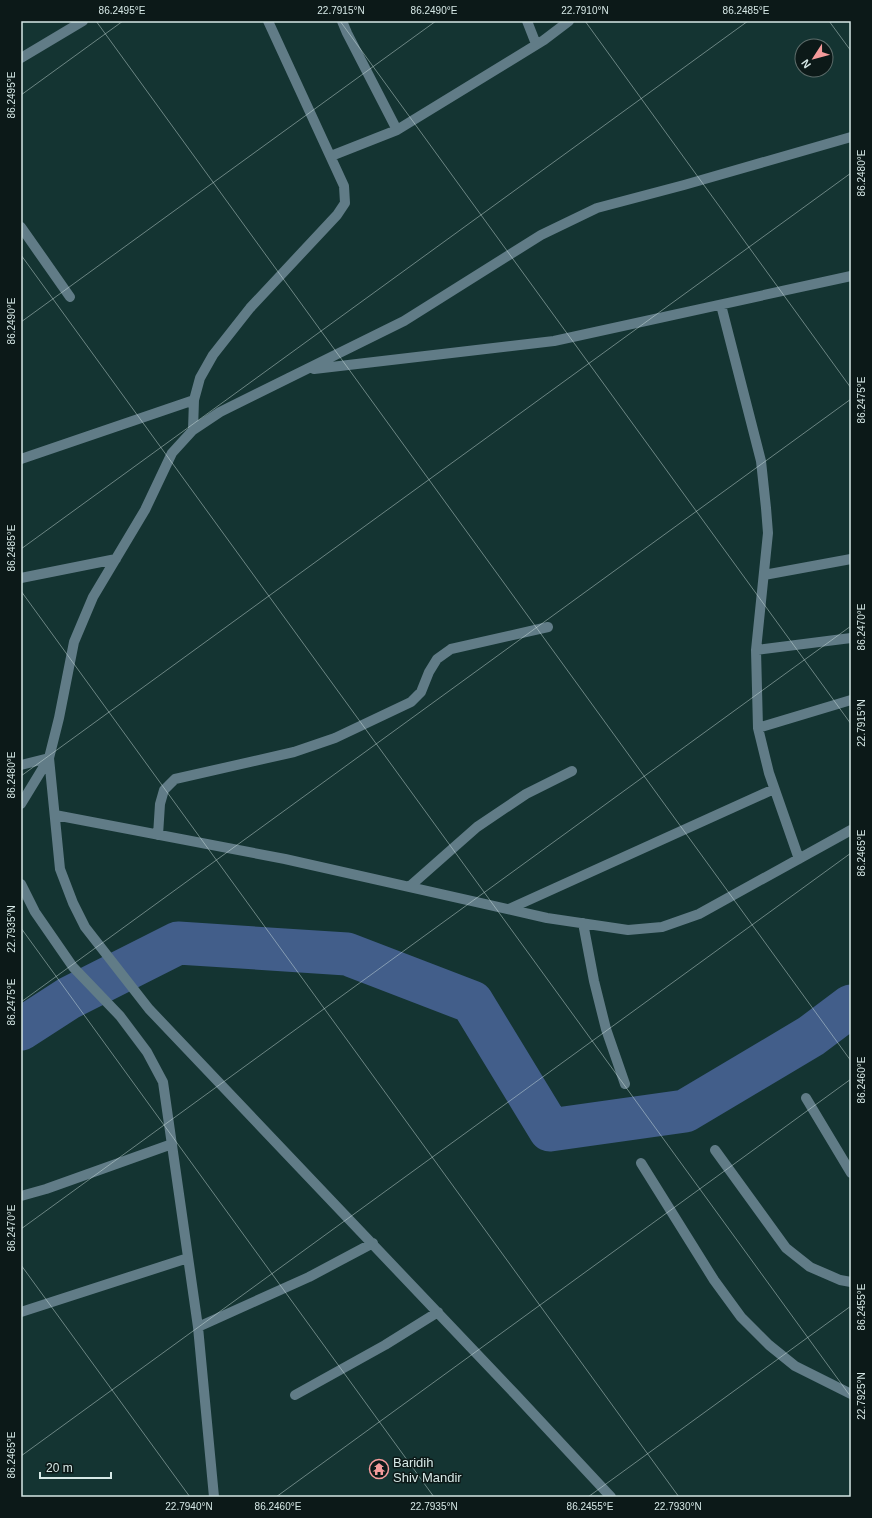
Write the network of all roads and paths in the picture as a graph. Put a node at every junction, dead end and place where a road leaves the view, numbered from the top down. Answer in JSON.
{"nodes":[{"id":1,"x":83,"y":21,"type":"edge"},
{"id":2,"x":268,"y":21,"type":"edge"},
{"id":3,"x":342,"y":21,"type":"edge"},
{"id":4,"x":527,"y":21,"type":"edge"},
{"id":5,"x":569,"y":21,"type":"edge"},
{"id":6,"x":536,"y":44,"type":"junction"},
{"id":7,"x":21,"y":58,"type":"edge"},
{"id":8,"x":396,"y":130,"type":"junction"},
{"id":9,"x":851,"y":136,"type":"edge"},
{"id":10,"x":331,"y":156,"type":"junction"},
{"id":11,"x":21,"y":227,"type":"edge"},
{"id":12,"x":851,"y":276,"type":"edge"},
{"id":13,"x":70,"y":297,"type":"dead end"},
{"id":14,"x":721,"y":304,"type":"junction"},
{"id":15,"x":307,"y":370,"type":"junction"},
{"id":16,"x":194,"y":400,"type":"junction"},
{"id":17,"x":193,"y":430,"type":"junction"},
{"id":18,"x":21,"y":459,"type":"edge"},
{"id":19,"x":116,"y":559,"type":"junction"},
{"id":20,"x":851,"y":559,"type":"edge"},
{"id":21,"x":764,"y":576,"type":"junction"},
{"id":22,"x":21,"y":578,"type":"edge"},
{"id":23,"x":548,"y":627,"type":"dead end"},
{"id":24,"x":851,"y":638,"type":"edge"},
{"id":25,"x":756,"y":650,"type":"junction"},
{"id":26,"x":851,"y":700,"type":"edge"},
{"id":27,"x":758,"y":728,"type":"junction"},
{"id":28,"x":49,"y":758,"type":"junction"},
{"id":29,"x":21,"y":765,"type":"edge"},
{"id":30,"x":572,"y":771,"type":"dead end"},
{"id":31,"x":774,"y":789,"type":"junction"},
{"id":32,"x":21,"y":804,"type":"edge"},
{"id":33,"x":55,"y":815,"type":"junction"},
{"id":34,"x":851,"y":830,"type":"edge"},
{"id":35,"x":158,"y":835,"type":"junction"},
{"id":36,"x":799,"y":859,"type":"junction"},
{"id":37,"x":21,"y":884,"type":"edge"},
{"id":38,"x":409,"y":887,"type":"junction"},
{"id":39,"x":509,"y":909,"type":"junction"},
{"id":40,"x":583,"y":923,"type":"junction"},
{"id":41,"x":626,"y":1084,"type":"dead end"},
{"id":42,"x":806,"y":1098,"type":"dead end"},
{"id":43,"x":172,"y":1144,"type":"junction"},
{"id":44,"x":715,"y":1150,"type":"dead end"},
{"id":45,"x":642,"y":1163,"type":"dead end"},
{"id":46,"x":851,"y":1173,"type":"edge"},
{"id":47,"x":21,"y":1196,"type":"edge"},
{"id":48,"x":373,"y":1243,"type":"junction"},
{"id":49,"x":188,"y":1258,"type":"junction"},
{"id":50,"x":851,"y":1282,"type":"edge"},
{"id":51,"x":21,"y":1312,"type":"edge"},
{"id":52,"x":438,"y":1312,"type":"junction"},
{"id":53,"x":198,"y":1327,"type":"junction"},
{"id":54,"x":851,"y":1394,"type":"edge"},
{"id":55,"x":295,"y":1395,"type":"dead end"},
{"id":56,"x":214,"y":1497,"type":"edge"},
{"id":57,"x":611,"y":1497,"type":"edge"}],
"edges":[{"from":1,"to":7,"type":"street"},
{"from":2,"to":10,"type":"street"},
{"from":3,"to":8,"type":"street"},
{"from":4,"to":6,"type":"street"},
{"from":5,"to":6,"type":"street"},
{"from":6,"to":8,"type":"street"},
{"from":8,"to":10,"type":"street"},
{"from":9,"to":15,"type":"street"},
{"from":10,"to":16,"type":"street"},
{"from":11,"to":13,"type":"street"},
{"from":12,"to":14,"type":"street"},
{"from":14,"to":15,"type":"street"},
{"from":14,"to":21,"type":"street"},
{"from":15,"to":17,"type":"street"},
{"from":16,"to":17,"type":"street"},
{"from":16,"to":18,"type":"street"},
{"from":17,"to":19,"type":"street"},
{"from":19,"to":22,"type":"street"},
{"from":19,"to":28,"type":"street"},
{"from":20,"to":21,"type":"street"},
{"from":21,"to":25,"type":"street"},
{"from":23,"to":35,"type":"street"},
{"from":24,"to":25,"type":"street"},
{"from":25,"to":27,"type":"street"},
{"from":26,"to":27,"type":"street"},
{"from":27,"to":31,"type":"street"},
{"from":28,"to":29,"type":"street"},
{"from":28,"to":32,"type":"street"},
{"from":28,"to":33,"type":"street"},
{"from":30,"to":38,"type":"street"},
{"from":31,"to":36,"type":"street"},
{"from":31,"to":39,"type":"street"},
{"from":33,"to":35,"type":"street"},
{"from":33,"to":48,"type":"street"},
{"from":34,"to":36,"type":"street"},
{"from":35,"to":38,"type":"street"},
{"from":36,"to":40,"type":"street"},
{"from":37,"to":43,"type":"street"},
{"from":38,"to":39,"type":"street"},
{"from":39,"to":40,"type":"street"},
{"from":40,"to":41,"type":"street"},
{"from":42,"to":46,"type":"street"},
{"from":43,"to":47,"type":"street"},
{"from":43,"to":49,"type":"street"},
{"from":44,"to":50,"type":"street"},
{"from":45,"to":54,"type":"street"},
{"from":48,"to":52,"type":"street"},
{"from":48,"to":53,"type":"street"},
{"from":49,"to":51,"type":"street"},
{"from":49,"to":53,"type":"street"},
{"from":52,"to":55,"type":"street"},
{"from":52,"to":57,"type":"street"},
{"from":53,"to":56,"type":"street"}]}
